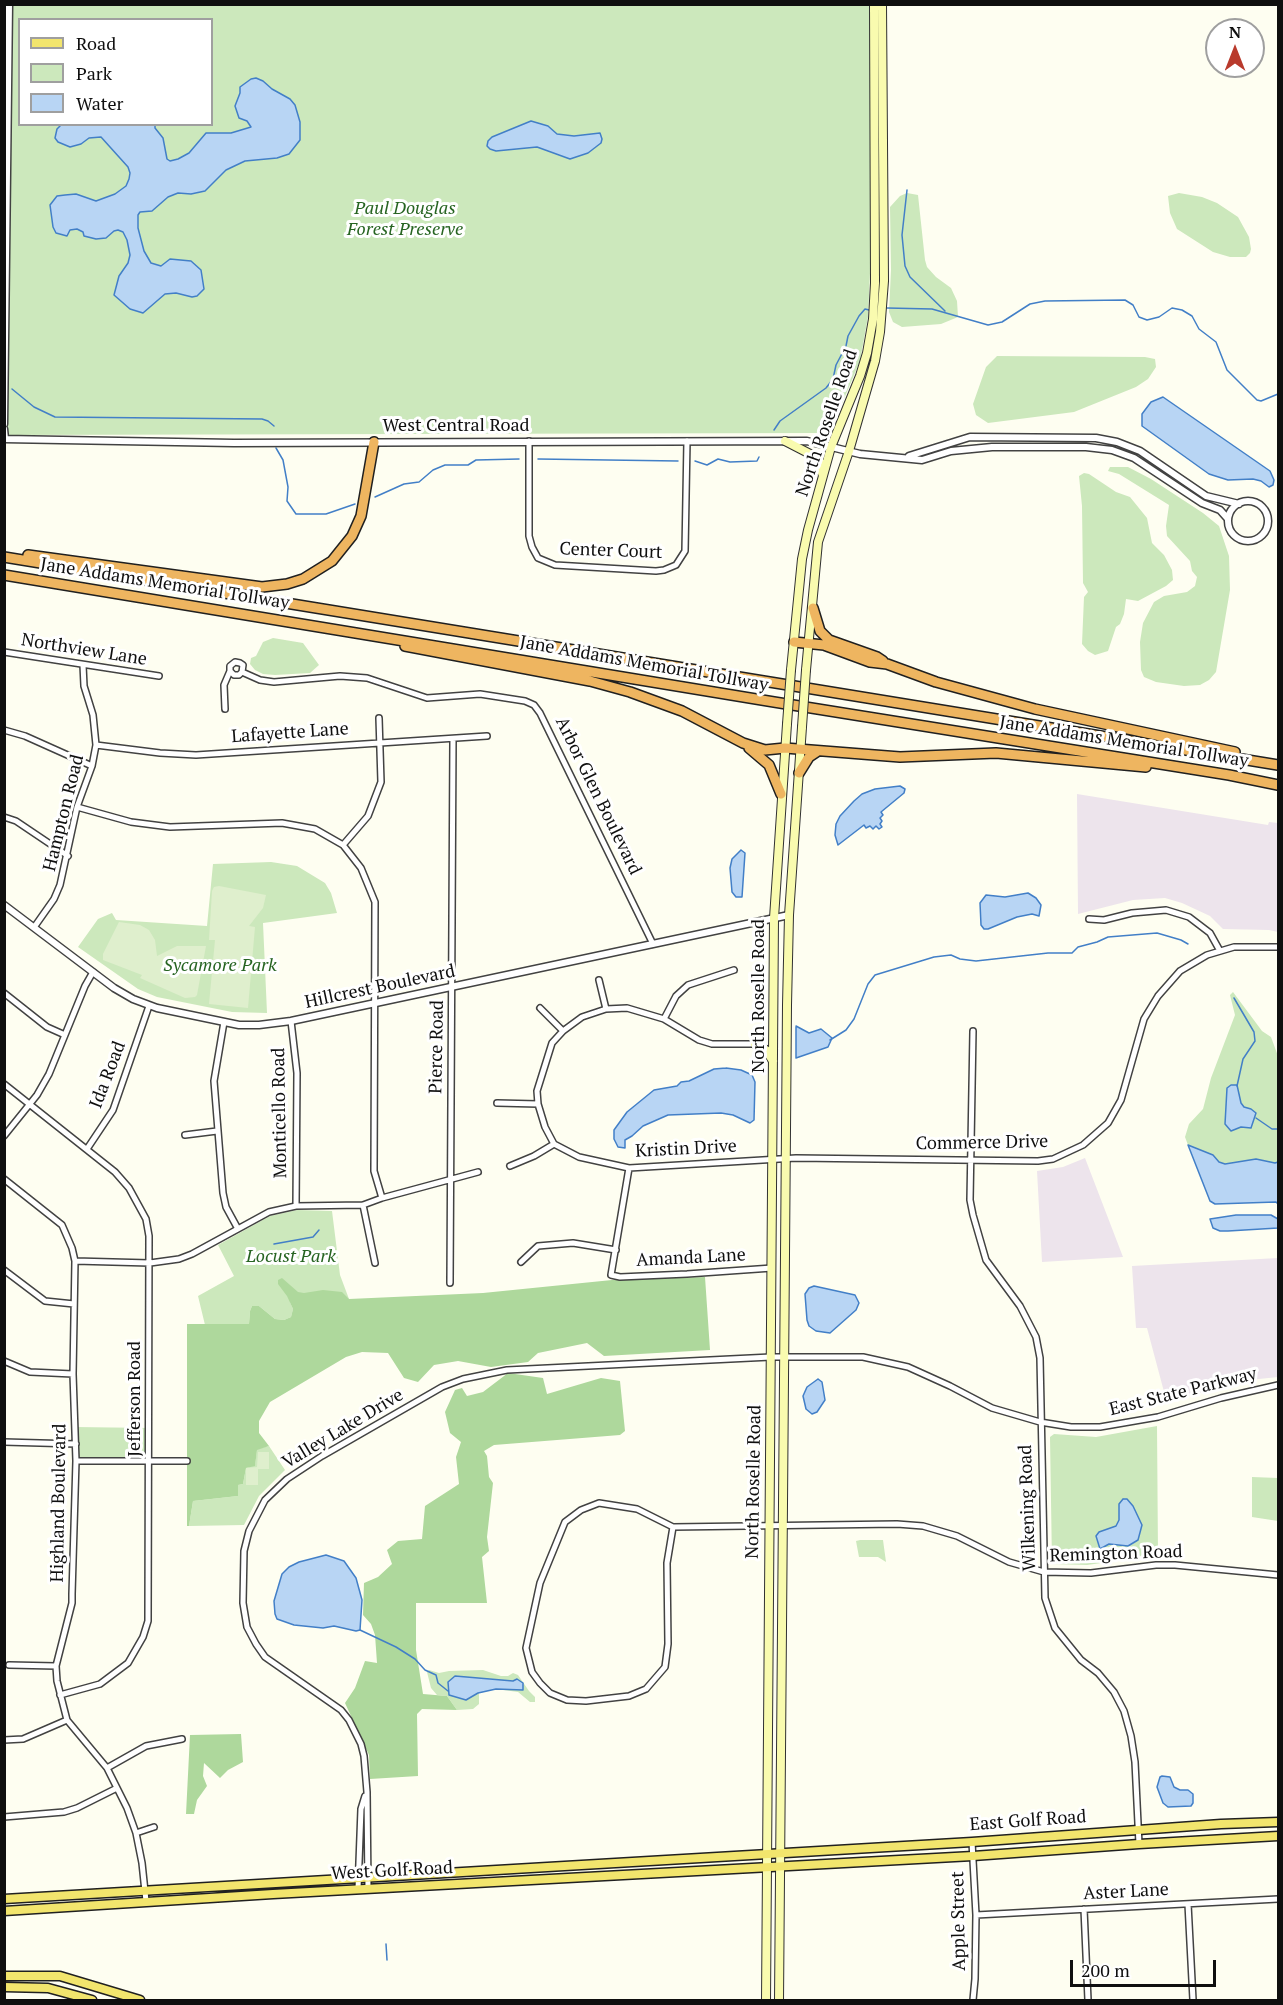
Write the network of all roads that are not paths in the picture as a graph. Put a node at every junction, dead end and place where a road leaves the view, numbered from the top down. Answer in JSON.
{"nodes":[{"id":1,"x":9,"y":4,"type":"edge"},
{"id":2,"x":874,"y":4,"type":"edge"},
{"id":3,"x":882,"y":4,"type":"edge"},
{"id":4,"x":4,"y":426,"type":"edge"},
{"id":5,"x":992,"y":437,"type":"junction"},
{"id":6,"x":1059,"y":438,"type":"junction"},
{"id":7,"x":5,"y":439,"type":"edge"},
{"id":8,"x":529,"y":441,"type":"junction"},
{"id":9,"x":687,"y":441,"type":"junction"},
{"id":10,"x":785,"y":441,"type":"junction"},
{"id":11,"x":374,"y":442,"type":"junction"},
{"id":12,"x":1122,"y":444,"type":"junction"},
{"id":13,"x":831,"y":447,"type":"junction"},
{"id":14,"x":992,"y":447,"type":"junction"},
{"id":15,"x":1058,"y":447,"type":"junction"},
{"id":16,"x":849,"y":451,"type":"junction"},
{"id":17,"x":1118,"y":452,"type":"junction"},
{"id":18,"x":905,"y":458,"type":"junction"},
{"id":19,"x":822,"y":477,"type":"junction"},
{"id":20,"x":1239,"y":504,"type":"junction"},
{"id":21,"x":1228,"y":519,"type":"junction"},
{"id":22,"x":4,"y":552,"type":"edge"},
{"id":23,"x":4,"y":557,"type":"edge"},
{"id":24,"x":4,"y":575,"type":"edge"},
{"id":25,"x":813,"y":608,"type":"junction"},
{"id":26,"x":365,"y":634,"type":"junction"},
{"id":27,"x":794,"y":642,"type":"junction"},
{"id":28,"x":808,"y":643,"type":"junction"},
{"id":29,"x":4,"y":652,"type":"edge"},
{"id":30,"x":887,"y":664,"type":"junction"},
{"id":31,"x":83,"y":666,"type":"junction"},
{"id":32,"x":230,"y":670,"type":"junction"},
{"id":33,"x":242,"y":672,"type":"junction"},
{"id":34,"x":159,"y":676,"type":"dead end"},
{"id":35,"x":225,"y":709,"type":"dead end"},
{"id":36,"x":379,"y":718,"type":"dead end"},
{"id":37,"x":4,"y":730,"type":"edge"},
{"id":38,"x":486,"y":736,"type":"dead end"},
{"id":39,"x":453,"y":739,"type":"junction"},
{"id":40,"x":381,"y":742,"type":"junction"},
{"id":41,"x":743,"y":743,"type":"junction"},
{"id":42,"x":96,"y":745,"type":"junction"},
{"id":43,"x":785,"y":748,"type":"junction"},
{"id":44,"x":800,"y":749,"type":"junction"},
{"id":45,"x":819,"y":751,"type":"junction"},
{"id":46,"x":1278,"y":764,"type":"edge"},
{"id":47,"x":92,"y":766,"type":"junction"},
{"id":48,"x":799,"y":773,"type":"junction"},
{"id":49,"x":1229,"y":775,"type":"junction"},
{"id":50,"x":1278,"y":785,"type":"edge"},
{"id":51,"x":781,"y":794,"type":"junction"},
{"id":52,"x":77,"y":807,"type":"junction"},
{"id":53,"x":4,"y":817,"type":"edge"},
{"id":54,"x":343,"y":845,"type":"junction"},
{"id":55,"x":68,"y":856,"type":"junction"},
{"id":56,"x":4,"y":905,"type":"edge"},
{"id":57,"x":789,"y":915,"type":"junction"},
{"id":58,"x":774,"y":918,"type":"junction"},
{"id":59,"x":1089,"y":919,"type":"dead end"},
{"id":60,"x":35,"y":926,"type":"junction"},
{"id":61,"x":653,"y":944,"type":"junction"},
{"id":62,"x":1278,"y":947,"type":"edge"},
{"id":63,"x":1220,"y":951,"type":"junction"},
{"id":64,"x":734,"y":970,"type":"dead end"},
{"id":65,"x":93,"y":972,"type":"junction"},
{"id":66,"x":599,"y":980,"type":"dead end"},
{"id":67,"x":453,"y":986,"type":"junction"},
{"id":68,"x":4,"y":993,"type":"edge"},
{"id":69,"x":375,"y":1003,"type":"junction"},
{"id":70,"x":149,"y":1006,"type":"junction"},
{"id":71,"x":540,"y":1008,"type":"dead end"},
{"id":72,"x":606,"y":1010,"type":"junction"},
{"id":73,"x":664,"y":1019,"type":"junction"},
{"id":74,"x":291,"y":1021,"type":"junction"},
{"id":75,"x":224,"y":1022,"type":"junction"},
{"id":76,"x":563,"y":1031,"type":"junction"},
{"id":77,"x":973,"y":1031,"type":"dead end"},
{"id":78,"x":65,"y":1035,"type":"junction"},
{"id":79,"x":774,"y":1035,"type":"junction"},
{"id":80,"x":755,"y":1044,"type":"junction"},
{"id":81,"x":773,"y":1063,"type":"junction"},
{"id":82,"x":4,"y":1084,"type":"edge"},
{"id":83,"x":497,"y":1103,"type":"dead end"},
{"id":84,"x":29,"y":1104,"type":"junction"},
{"id":85,"x":538,"y":1104,"type":"junction"},
{"id":86,"x":217,"y":1131,"type":"junction"},
{"id":87,"x":185,"y":1135,"type":"dead end"},
{"id":88,"x":4,"y":1136,"type":"edge"},
{"id":89,"x":555,"y":1144,"type":"junction"},
{"id":90,"x":87,"y":1149,"type":"junction"},
{"id":91,"x":787,"y":1158,"type":"junction"},
{"id":92,"x":774,"y":1159,"type":"junction"},
{"id":93,"x":972,"y":1160,"type":"junction"},
{"id":94,"x":510,"y":1166,"type":"dead end"},
{"id":95,"x":629,"y":1168,"type":"junction"},
{"id":96,"x":478,"y":1172,"type":"dead end"},
{"id":97,"x":451,"y":1178,"type":"junction"},
{"id":98,"x":4,"y":1179,"type":"edge"},
{"id":99,"x":382,"y":1198,"type":"junction"},
{"id":100,"x":363,"y":1205,"type":"junction"},
{"id":101,"x":296,"y":1206,"type":"junction"},
{"id":102,"x":238,"y":1229,"type":"junction"},
{"id":103,"x":616,"y":1250,"type":"junction"},
{"id":104,"x":75,"y":1261,"type":"junction"},
{"id":105,"x":521,"y":1262,"type":"dead end"},
{"id":106,"x":150,"y":1263,"type":"junction"},
{"id":107,"x":375,"y":1263,"type":"dead end"},
{"id":108,"x":772,"y":1268,"type":"junction"},
{"id":109,"x":4,"y":1270,"type":"edge"},
{"id":110,"x":450,"y":1283,"type":"dead end"},
{"id":111,"x":75,"y":1304,"type":"junction"},
{"id":112,"x":771,"y":1357,"type":"junction"},
{"id":113,"x":784,"y":1357,"type":"junction"},
{"id":114,"x":4,"y":1361,"type":"edge"},
{"id":115,"x":74,"y":1374,"type":"junction"},
{"id":116,"x":1278,"y":1385,"type":"edge"},
{"id":117,"x":1040,"y":1422,"type":"junction"},
{"id":118,"x":4,"y":1442,"type":"edge"},
{"id":119,"x":76,"y":1444,"type":"junction"},
{"id":120,"x":150,"y":1460,"type":"junction"},
{"id":121,"x":76,"y":1461,"type":"junction"},
{"id":122,"x":187,"y":1461,"type":"dead end"},
{"id":123,"x":768,"y":1526,"type":"junction"},
{"id":124,"x":782,"y":1526,"type":"junction"},
{"id":125,"x":673,"y":1527,"type":"junction"},
{"id":126,"x":1044,"y":1572,"type":"junction"},
{"id":127,"x":1278,"y":1575,"type":"edge"},
{"id":128,"x":9,"y":1665,"type":"dead end"},
{"id":129,"x":56,"y":1666,"type":"junction"},
{"id":130,"x":60,"y":1695,"type":"junction"},
{"id":131,"x":67,"y":1720,"type":"junction"},
{"id":132,"x":182,"y":1739,"type":"dead end"},
{"id":133,"x":4,"y":1740,"type":"edge"},
{"id":134,"x":107,"y":1768,"type":"junction"},
{"id":135,"x":117,"y":1788,"type":"junction"},
{"id":136,"x":367,"y":1792,"type":"junction"},
{"id":137,"x":4,"y":1817,"type":"edge"},
{"id":138,"x":1278,"y":1822,"type":"edge"},
{"id":139,"x":154,"y":1827,"type":"dead end"},
{"id":140,"x":1138,"y":1830,"type":"junction"},
{"id":141,"x":136,"y":1833,"type":"junction"},
{"id":142,"x":1278,"y":1836,"type":"edge"},
{"id":143,"x":972,"y":1842,"type":"junction"},
{"id":144,"x":1139,"y":1844,"type":"junction"},
{"id":145,"x":781,"y":1853,"type":"junction"},
{"id":146,"x":766,"y":1854,"type":"junction"},
{"id":147,"x":973,"y":1856,"type":"junction"},
{"id":148,"x":781,"y":1866,"type":"junction"},
{"id":149,"x":766,"y":1868,"type":"junction"},
{"id":150,"x":358,"y":1877,"type":"junction"},
{"id":151,"x":368,"y":1877,"type":"junction"},
{"id":152,"x":368,"y":1888,"type":"junction"},
{"id":153,"x":358,"y":1889,"type":"junction"},
{"id":154,"x":145,"y":1890,"type":"junction"},
{"id":155,"x":4,"y":1899,"type":"edge"},
{"id":156,"x":1278,"y":1899,"type":"edge"},
{"id":157,"x":146,"y":1901,"type":"junction"},
{"id":158,"x":1188,"y":1904,"type":"junction"},
{"id":159,"x":1084,"y":1909,"type":"junction"},
{"id":160,"x":4,"y":1911,"type":"edge"},
{"id":161,"x":976,"y":1915,"type":"junction"},
{"id":162,"x":4,"y":1976,"type":"edge"},
{"id":163,"x":4,"y":1987,"type":"edge"},
{"id":164,"x":92,"y":2001,"type":"edge"},
{"id":165,"x":140,"y":2001,"type":"edge"},
{"id":166,"x":766,"y":2001,"type":"edge"},
{"id":167,"x":779,"y":2001,"type":"edge"},
{"id":168,"x":973,"y":2001,"type":"edge"},
{"id":169,"x":1088,"y":2001,"type":"edge"},
{"id":170,"x":1193,"y":2001,"type":"edge"}],
"edges":[{"from":1,"to":4,"type":"street"},
{"from":2,"to":13,"type":"main road","name":"North Roselle Road"},
{"from":3,"to":16,"type":"main road","name":"North Roselle Road"},
{"from":4,"to":7,"type":"street"},
{"from":5,"to":6,"type":"street","name":"West Central Road"},
{"from":5,"to":14,"type":"street"},
{"from":5,"to":18,"type":"street","name":"West Central Road"},
{"from":6,"to":12,"type":"street","name":"West Central Road"},
{"from":6,"to":15,"type":"street"},
{"from":7,"to":11,"type":"street","name":"West Central Road"},
{"from":8,"to":9,"type":"street","name":"West Central Road"},
{"from":8,"to":9,"type":"street","name":"Center Court"},
{"from":8,"to":11,"type":"street","name":"West Central Road"},
{"from":9,"to":10,"type":"street","name":"West Central Road"},
{"from":10,"to":13,"type":"street","name":"West Central Road"},
{"from":10,"to":19,"type":"main road"},
{"from":11,"to":22,"type":"highway"},
{"from":12,"to":17,"type":"street"},
{"from":12,"to":20,"type":"street","name":"West Central Road"},
{"from":13,"to":16,"type":"street","name":"West Central Road"},
{"from":13,"to":19,"type":"main road","name":"North Roselle Road"},
{"from":14,"to":15,"type":"street","name":"West Central Road"},
{"from":14,"to":18,"type":"street","name":"West Central Road"},
{"from":15,"to":17,"type":"street","name":"West Central Road"},
{"from":16,"to":18,"type":"street","name":"West Central Road"},
{"from":16,"to":25,"type":"main road","name":"North Roselle Road"},
{"from":17,"to":21,"type":"street","name":"West Central Road"},
{"from":19,"to":27,"type":"main road","name":"North Roselle Road"},
{"from":20,"to":21,"type":"street"},
{"from":20,"to":21,"type":"street"},
{"from":23,"to":46,"type":"highway","name":"Jane Addams Memorial Tollway"},
{"from":24,"to":26,"type":"highway","name":"Jane Addams Memorial Tollway"},
{"from":25,"to":28,"type":"main road","name":"North Roselle Road"},
{"from":25,"to":30,"type":"highway"},
{"from":26,"to":41,"type":"highway"},
{"from":26,"to":49,"type":"highway","name":"Jane Addams Memorial Tollway"},
{"from":27,"to":28,"type":"highway"},
{"from":27,"to":43,"type":"main road","name":"North Roselle Road","bridge":true},
{"from":28,"to":30,"type":"highway"},
{"from":28,"to":44,"type":"main road","name":"North Roselle Road","bridge":true},
{"from":29,"to":31,"type":"street","name":"Northview Lane"},
{"from":30,"to":46,"type":"highway"},
{"from":31,"to":34,"type":"street","name":"Northview Lane"},
{"from":31,"to":42,"type":"street","name":"Hampton Road"},
{"from":32,"to":33,"type":"street","name":"Arbor Glen Boulevard"},
{"from":32,"to":33,"type":"street","name":"Arbor Glen Boulevard"},
{"from":32,"to":35,"type":"street"},
{"from":33,"to":61,"type":"street","name":"Arbor Glen Boulevard"},
{"from":36,"to":40,"type":"street"},
{"from":37,"to":47,"type":"street"},
{"from":38,"to":39,"type":"street","name":"Lafayette Lane"},
{"from":39,"to":40,"type":"street","name":"Lafayette Lane"},
{"from":39,"to":67,"type":"street","name":"Pierce Road"},
{"from":40,"to":42,"type":"street","name":"Lafayette Lane"},
{"from":40,"to":54,"type":"street"},
{"from":41,"to":43,"type":"highway"},
{"from":41,"to":51,"type":"highway"},
{"from":42,"to":47,"type":"street","name":"Hampton Road"},
{"from":43,"to":44,"type":"highway"},
{"from":43,"to":51,"type":"main road","name":"North Roselle Road"},
{"from":44,"to":45,"type":"highway"},
{"from":44,"to":48,"type":"main road","name":"North Roselle Road"},
{"from":45,"to":48,"type":"highway"},
{"from":45,"to":49,"type":"highway"},
{"from":47,"to":52,"type":"street","name":"Hampton Road"},
{"from":48,"to":57,"type":"main road","name":"North Roselle Road"},
{"from":49,"to":50,"type":"highway","name":"Jane Addams Memorial Tollway"},
{"from":51,"to":58,"type":"main road","name":"North Roselle Road"},
{"from":52,"to":54,"type":"street"},
{"from":52,"to":55,"type":"street","name":"Hampton Road"},
{"from":53,"to":55,"type":"street"},
{"from":54,"to":69,"type":"street"},
{"from":55,"to":60,"type":"street","name":"Hampton Road"},
{"from":56,"to":60,"type":"street","name":"Hillcrest Boulevard"},
{"from":57,"to":58,"type":"street","name":"Hillcrest Boulevard"},
{"from":57,"to":91,"type":"main road","name":"North Roselle Road"},
{"from":58,"to":61,"type":"street","name":"Hillcrest Boulevard"},
{"from":58,"to":79,"type":"main road","name":"North Roselle Road"},
{"from":59,"to":63,"type":"street"},
{"from":60,"to":65,"type":"street","name":"Hillcrest Boulevard"},
{"from":61,"to":67,"type":"street","name":"Hillcrest Boulevard"},
{"from":62,"to":63,"type":"street","name":"Commerce Drive"},
{"from":63,"to":93,"type":"street","name":"Commerce Drive"},
{"from":64,"to":73,"type":"street"},
{"from":65,"to":70,"type":"street","name":"Hillcrest Boulevard"},
{"from":65,"to":78,"type":"street"},
{"from":66,"to":72,"type":"street"},
{"from":67,"to":69,"type":"street","name":"Hillcrest Boulevard"},
{"from":67,"to":97,"type":"street","name":"Pierce Road"},
{"from":68,"to":78,"type":"street"},
{"from":69,"to":74,"type":"street","name":"Hillcrest Boulevard"},
{"from":69,"to":99,"type":"street"},
{"from":70,"to":75,"type":"street","name":"Hillcrest Boulevard"},
{"from":70,"to":90,"type":"street","name":"Ida Road"},
{"from":71,"to":76,"type":"street"},
{"from":72,"to":73,"type":"street"},
{"from":72,"to":76,"type":"street"},
{"from":73,"to":80,"type":"street"},
{"from":74,"to":75,"type":"street","name":"Hillcrest Boulevard"},
{"from":74,"to":101,"type":"street","name":"Monticello Road"},
{"from":75,"to":86,"type":"street"},
{"from":76,"to":85,"type":"street"},
{"from":77,"to":93,"type":"street","name":"Wilkening Road"},
{"from":78,"to":84,"type":"street"},
{"from":79,"to":80,"type":"main road"},
{"from":79,"to":81,"type":"main road","name":"North Roselle Road"},
{"from":80,"to":81,"type":"main road"},
{"from":81,"to":92,"type":"main road","name":"North Roselle Road"},
{"from":82,"to":84,"type":"street","name":"Jefferson Road"},
{"from":83,"to":85,"type":"street"},
{"from":84,"to":88,"type":"street"},
{"from":84,"to":90,"type":"street","name":"Jefferson Road"},
{"from":85,"to":89,"type":"street"},
{"from":86,"to":87,"type":"street"},
{"from":86,"to":102,"type":"street"},
{"from":89,"to":94,"type":"street"},
{"from":89,"to":95,"type":"street","name":"Kristin Drive"},
{"from":90,"to":106,"type":"street","name":"Jefferson Road"},
{"from":91,"to":92,"type":"street","name":"Kristin Drive"},
{"from":91,"to":93,"type":"street","name":"Commerce Drive"},
{"from":91,"to":113,"type":"main road","name":"North Roselle Road"},
{"from":92,"to":95,"type":"street","name":"Kristin Drive"},
{"from":92,"to":108,"type":"main road","name":"North Roselle Road"},
{"from":93,"to":117,"type":"street","name":"Wilkening Road"},
{"from":95,"to":103,"type":"street"},
{"from":96,"to":97,"type":"street"},
{"from":97,"to":99,"type":"street"},
{"from":97,"to":110,"type":"street","name":"Pierce Road"},
{"from":98,"to":104,"type":"street","name":"Highland Boulevard"},
{"from":99,"to":100,"type":"street"},
{"from":100,"to":101,"type":"street"},
{"from":100,"to":107,"type":"street"},
{"from":101,"to":102,"type":"street"},
{"from":102,"to":106,"type":"street"},
{"from":103,"to":105,"type":"street"},
{"from":103,"to":108,"type":"street","name":"Amanda Lane"},
{"from":104,"to":106,"type":"street"},
{"from":104,"to":111,"type":"street","name":"Highland Boulevard"},
{"from":106,"to":120,"type":"street","name":"Jefferson Road"},
{"from":108,"to":112,"type":"main road","name":"North Roselle Road"},
{"from":109,"to":111,"type":"street"},
{"from":111,"to":115,"type":"street","name":"Highland Boulevard"},
{"from":112,"to":113,"type":"street","name":"Valley Lake Drive"},
{"from":112,"to":123,"type":"main road","name":"North Roselle Road"},
{"from":112,"to":136,"type":"street","name":"Valley Lake Drive"},
{"from":113,"to":117,"type":"street","name":"East State Parkway"},
{"from":113,"to":124,"type":"main road","name":"North Roselle Road"},
{"from":114,"to":115,"type":"street"},
{"from":115,"to":119,"type":"street","name":"Highland Boulevard"},
{"from":116,"to":117,"type":"street","name":"East State Parkway"},
{"from":117,"to":126,"type":"street","name":"Wilkening Road"},
{"from":118,"to":119,"type":"street"},
{"from":119,"to":121,"type":"street","name":"Highland Boulevard"},
{"from":120,"to":121,"type":"street"},
{"from":120,"to":122,"type":"street"},
{"from":120,"to":130,"type":"street","name":"Jefferson Road"},
{"from":121,"to":129,"type":"street","name":"Highland Boulevard"},
{"from":123,"to":124,"type":"street","name":"Remington Road"},
{"from":123,"to":125,"type":"street","name":"Remington Road"},
{"from":123,"to":146,"type":"main road","name":"North Roselle Road"},
{"from":124,"to":126,"type":"street","name":"Remington Road"},
{"from":124,"to":145,"type":"main road","name":"North Roselle Road"},
{"from":125,"to":125,"type":"street"},
{"from":126,"to":127,"type":"street","name":"Remington Road"},
{"from":126,"to":140,"type":"street","name":"Wilkening Road"},
{"from":128,"to":129,"type":"street"},
{"from":129,"to":130,"type":"street","name":"Highland Boulevard"},
{"from":130,"to":131,"type":"street","name":"Highland Boulevard"},
{"from":131,"to":133,"type":"street"},
{"from":131,"to":134,"type":"street","name":"Highland Boulevard"},
{"from":132,"to":134,"type":"street"},
{"from":134,"to":135,"type":"street","name":"Highland Boulevard"},
{"from":135,"to":137,"type":"street"},
{"from":135,"to":141,"type":"street","name":"Highland Boulevard"},
{"from":136,"to":150,"type":"street","name":"Valley Lake Drive"},
{"from":136,"to":151,"type":"street","name":"Valley Lake Drive"},
{"from":138,"to":140,"type":"main road","name":"East Golf Road"},
{"from":139,"to":141,"type":"street"},
{"from":140,"to":143,"type":"main road","name":"East Golf Road"},
{"from":140,"to":144,"type":"street","name":"Wilkening Road"},
{"from":141,"to":154,"type":"street","name":"Highland Boulevard"},
{"from":142,"to":144,"type":"main road","name":"East Golf Road"},
{"from":143,"to":145,"type":"main road","name":"East Golf Road"},
{"from":143,"to":147,"type":"street","name":"Apple Street"},
{"from":144,"to":147,"type":"main road","name":"East Golf Road"},
{"from":145,"to":146,"type":"main road","name":"West Golf Road"},
{"from":145,"to":148,"type":"main road","name":"North Roselle Road"},
{"from":146,"to":149,"type":"main road","name":"North Roselle Road"},
{"from":146,"to":151,"type":"main road","name":"West Golf Road"},
{"from":147,"to":148,"type":"main road","name":"East Golf Road"},
{"from":147,"to":161,"type":"street","name":"Apple Street"},
{"from":148,"to":149,"type":"main road","name":"West Golf Road"},
{"from":148,"to":167,"type":"main road","name":"North Roselle Road"},
{"from":149,"to":152,"type":"main road","name":"West Golf Road"},
{"from":149,"to":166,"type":"main road","name":"North Roselle Road"},
{"from":150,"to":151,"type":"main road","name":"West Golf Road"},
{"from":150,"to":153,"type":"street","name":"Valley Lake Drive"},
{"from":150,"to":154,"type":"main road","name":"West Golf Road"},
{"from":151,"to":152,"type":"street","name":"Valley Lake Drive"},
{"from":152,"to":153,"type":"main road","name":"West Golf Road"},
{"from":153,"to":157,"type":"main road","name":"West Golf Road"},
{"from":154,"to":155,"type":"main road","name":"West Golf Road"},
{"from":154,"to":157,"type":"street","name":"Highland Boulevard"},
{"from":156,"to":158,"type":"street","name":"Aster Lane"},
{"from":157,"to":160,"type":"main road","name":"West Golf Road"},
{"from":158,"to":159,"type":"street","name":"Aster Lane"},
{"from":158,"to":170,"type":"street"},
{"from":159,"to":161,"type":"street","name":"Aster Lane"},
{"from":159,"to":169,"type":"street"},
{"from":161,"to":168,"type":"street","name":"Apple Street"},
{"from":162,"to":165,"type":"main road"},
{"from":163,"to":164,"type":"main road"}]}
